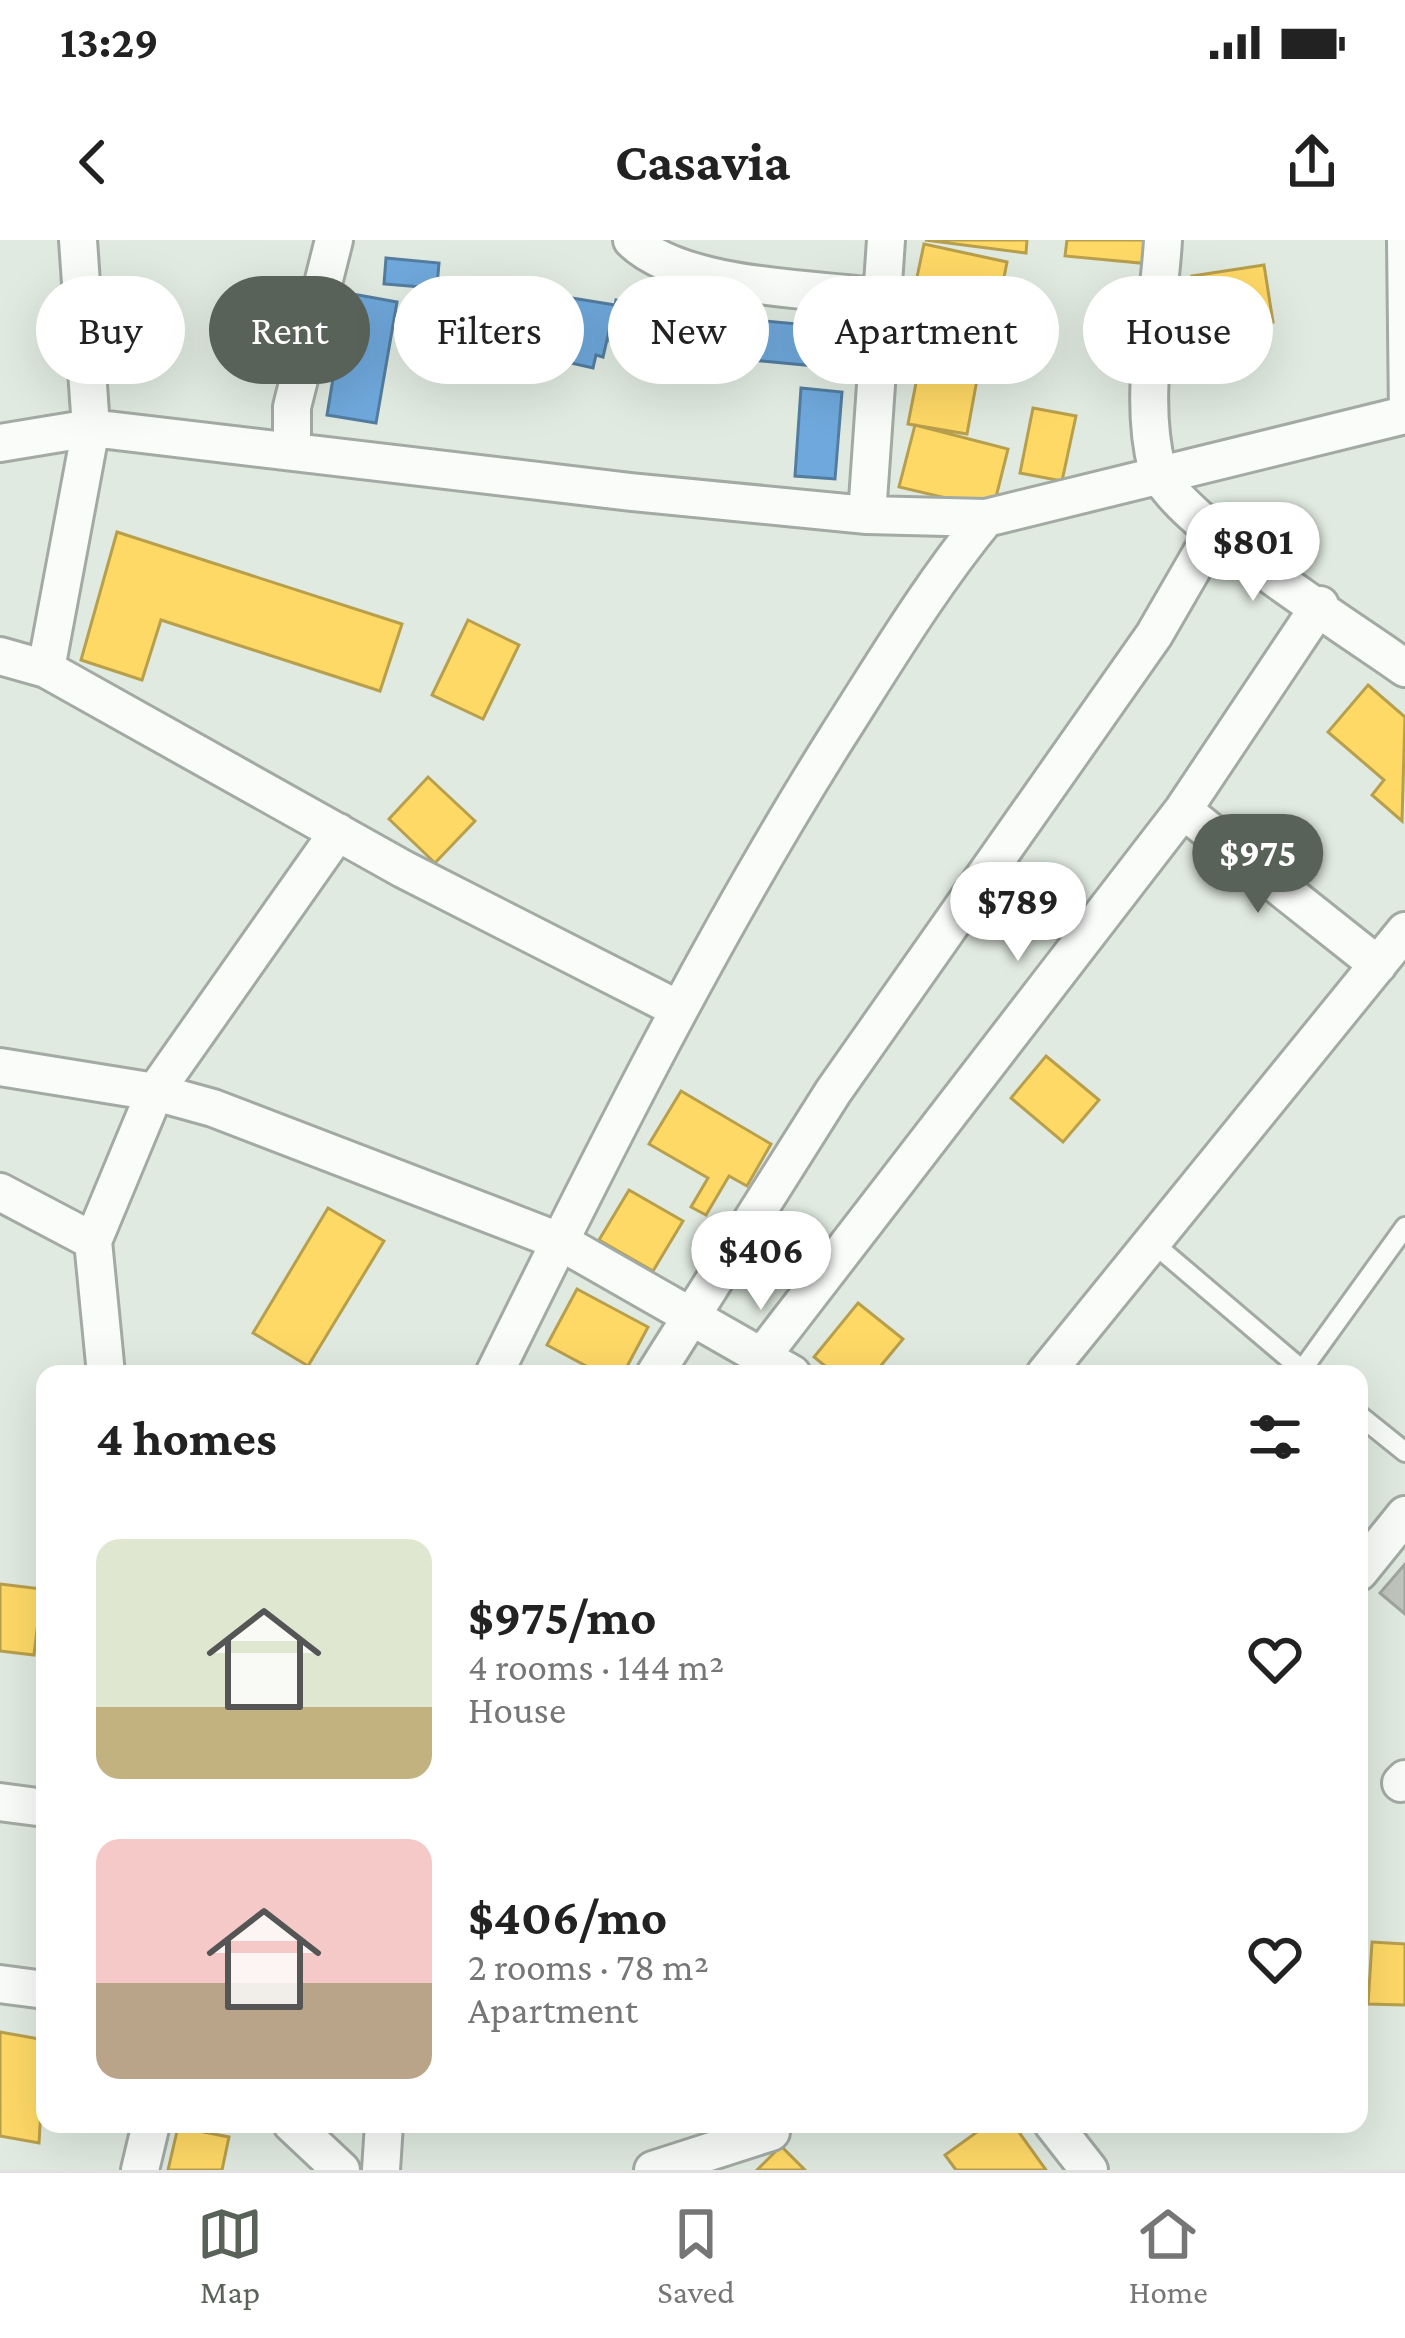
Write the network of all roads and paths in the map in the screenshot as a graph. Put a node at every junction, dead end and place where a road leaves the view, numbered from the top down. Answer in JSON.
{"nodes":[{"id":1,"x":78,"y":240,"type":"edge"},
{"id":2,"x":334,"y":240,"type":"edge"},
{"id":3,"x":632,"y":240,"type":"edge"},
{"id":4,"x":886,"y":240,"type":"edge"},
{"id":5,"x":1163,"y":240,"type":"edge"},
{"id":6,"x":1397,"y":240,"type":"edge"},
{"id":7,"x":886,"y":276,"type":"edge"},
{"id":8,"x":793,"y":286,"type":"edge"},
{"id":9,"x":878,"y":384,"type":"edge"},
{"id":10,"x":1402,"y":415,"type":"edge"},
{"id":11,"x":91,"y":428,"type":"junction"},
{"id":12,"x":0,"y":443,"type":"edge"},
{"id":13,"x":292,"y":450,"type":"junction"},
{"id":14,"x":1158,"y":475,"type":"junction"},
{"id":15,"x":867,"y":514,"type":"junction"},
{"id":16,"x":986,"y":518,"type":"junction"},
{"id":17,"x":1213,"y":533,"type":"junction"},
{"id":18,"x":1320,"y":605,"type":"junction"},
{"id":19,"x":0,"y":656,"type":"edge"},
{"id":20,"x":1405,"y":668,"type":"edge"},
{"id":21,"x":46,"y":669,"type":"junction"},
{"id":22,"x":1183,"y":810,"type":"junction"},
{"id":23,"x":338,"y":832,"type":"junction"},
{"id":24,"x":1405,"y":931,"type":"edge"},
{"id":25,"x":1378,"y":965,"type":"junction"},
{"id":26,"x":676,"y":1008,"type":"junction"},
{"id":27,"x":0,"y":1066,"type":"edge"},
{"id":28,"x":155,"y":1092,"type":"junction"},
{"id":29,"x":0,"y":1192,"type":"edge"},
{"id":30,"x":1405,"y":1227,"type":"edge"},
{"id":31,"x":93,"y":1241,"type":"junction"},
{"id":32,"x":559,"y":1241,"type":"junction"},
{"id":33,"x":1153,"y":1243,"type":"junction"},
{"id":34,"x":694,"y":1315,"type":"junction"},
{"id":35,"x":105,"y":1365,"type":"edge"},
{"id":36,"x":498,"y":1365,"type":"edge"},
{"id":37,"x":661,"y":1365,"type":"edge"},
{"id":38,"x":777,"y":1365,"type":"edge"},
{"id":39,"x":1057,"y":1365,"type":"edge"},
{"id":40,"x":1296,"y":1365,"type":"edge"},
{"id":41,"x":1309,"y":1365,"type":"edge"},
{"id":42,"x":1368,"y":1422,"type":"edge"},
{"id":43,"x":1405,"y":1452,"type":"edge"},
{"id":44,"x":1405,"y":1515,"type":"edge"},
{"id":45,"x":1368,"y":1561,"type":"edge"},
{"id":46,"x":0,"y":1802,"type":"edge"},
{"id":47,"x":36,"y":1807,"type":"edge"},
{"id":48,"x":0,"y":1984,"type":"edge"},
{"id":49,"x":36,"y":1989,"type":"edge"},
{"id":50,"x":149,"y":2133,"type":"edge"},
{"id":51,"x":302,"y":2133,"type":"edge"},
{"id":52,"x":384,"y":2133,"type":"edge"},
{"id":53,"x":768,"y":2133,"type":"edge"},
{"id":54,"x":1060,"y":2133,"type":"edge"},
{"id":55,"x":140,"y":2170,"type":"edge"},
{"id":56,"x":341,"y":2170,"type":"edge"},
{"id":57,"x":382,"y":2170,"type":"edge"},
{"id":58,"x":653,"y":2170,"type":"edge"},
{"id":59,"x":1089,"y":2170,"type":"edge"}],
"edges":[{"from":1,"to":11,"type":"street"},
{"from":2,"to":13,"type":"street"},
{"from":3,"to":8,"type":"street"},
{"from":4,"to":7,"type":"street"},
{"from":5,"to":14,"type":"street"},
{"from":6,"to":10,"type":"lane"},
{"from":9,"to":15,"type":"street"},
{"from":10,"to":14,"type":"street"},
{"from":11,"to":12,"type":"street"},
{"from":11,"to":13,"type":"street"},
{"from":11,"to":21,"type":"street"},
{"from":13,"to":15,"type":"street"},
{"from":14,"to":16,"type":"street"},
{"from":14,"to":17,"type":"street"},
{"from":15,"to":16,"type":"street"},
{"from":16,"to":26,"type":"street"},
{"from":17,"to":18,"type":"street"},
{"from":17,"to":34,"type":"street"},
{"from":18,"to":20,"type":"street"},
{"from":18,"to":22,"type":"street"},
{"from":19,"to":21,"type":"street"},
{"from":21,"to":23,"type":"street"},
{"from":22,"to":25,"type":"street"},
{"from":22,"to":38,"type":"street"},
{"from":23,"to":26,"type":"street"},
{"from":23,"to":28,"type":"street"},
{"from":24,"to":25,"type":"street"},
{"from":25,"to":33,"type":"street"},
{"from":26,"to":32,"type":"street"},
{"from":27,"to":28,"type":"street"},
{"from":28,"to":31,"type":"street"},
{"from":28,"to":32,"type":"street"},
{"from":29,"to":31,"type":"street"},
{"from":30,"to":41,"type":"lane"},
{"from":31,"to":35,"type":"street"},
{"from":32,"to":34,"type":"street"},
{"from":32,"to":36,"type":"street"},
{"from":33,"to":39,"type":"street"},
{"from":33,"to":40,"type":"lane"},
{"from":34,"to":37,"type":"street"},
{"from":34,"to":38,"type":"street"},
{"from":42,"to":43,"type":"lane"},
{"from":44,"to":45,"type":"street"},
{"from":46,"to":47,"type":"street"},
{"from":48,"to":49,"type":"street"},
{"from":50,"to":55,"type":"street"},
{"from":51,"to":56,"type":"street"},
{"from":52,"to":57,"type":"street"},
{"from":53,"to":58,"type":"street"},
{"from":54,"to":59,"type":"street"}]}
